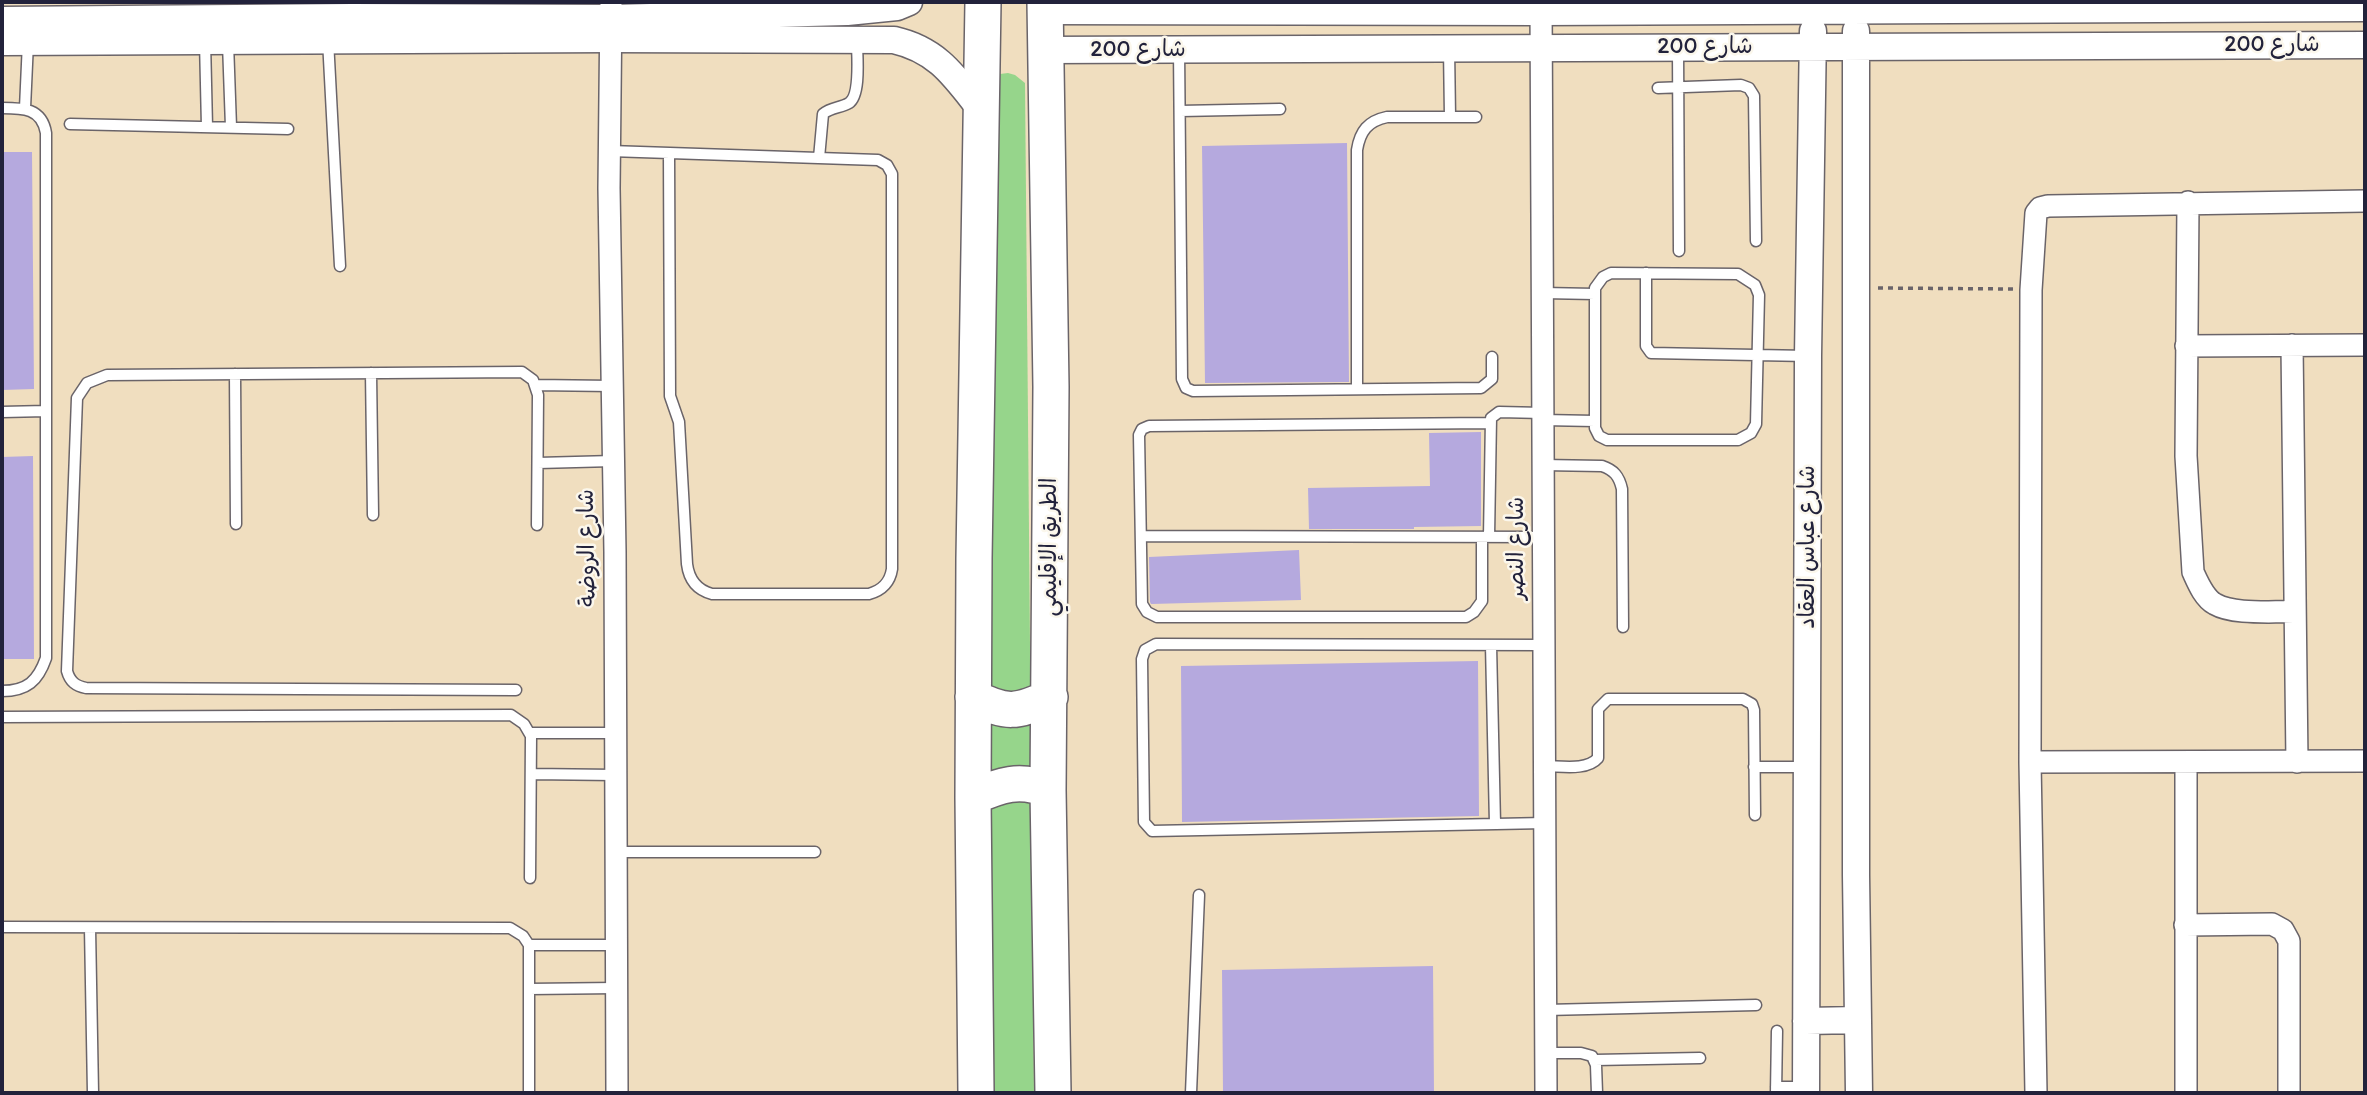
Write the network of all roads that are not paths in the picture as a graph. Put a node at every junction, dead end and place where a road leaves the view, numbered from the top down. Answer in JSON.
{"nodes":[{"id":1,"x":909,"y":2,"type":"edge"},
{"id":2,"x":983,"y":2,"type":"edge"},
{"id":3,"x":1045,"y":6,"type":"edge"},
{"id":4,"x":1813,"y":6,"type":"edge"},
{"id":5,"x":1856,"y":6,"type":"edge"},
{"id":6,"x":1541,"y":7,"type":"edge"},
{"id":7,"x":2365,"y":8,"type":"edge"},
{"id":8,"x":2,"y":20,"type":"edge"},
{"id":9,"x":611,"y":20,"type":"edge"},
{"id":10,"x":858,"y":39,"type":"junction"},
{"id":11,"x":328,"y":40,"type":"junction"},
{"id":12,"x":217,"y":41,"type":"junction"},
{"id":13,"x":2,"y":42,"type":"edge"},
{"id":14,"x":28,"y":42,"type":"junction"},
{"id":15,"x":2365,"y":45,"type":"edge"},
{"id":16,"x":1813,"y":47,"type":"junction"},
{"id":17,"x":1857,"y":47,"type":"junction"},
{"id":18,"x":1448,"y":48,"type":"junction"},
{"id":19,"x":1541,"y":48,"type":"junction"},
{"id":20,"x":1678,"y":48,"type":"junction"},
{"id":21,"x":1045,"y":50,"type":"junction"},
{"id":22,"x":1179,"y":50,"type":"junction"},
{"id":23,"x":1658,"y":88,"type":"dead end"},
{"id":24,"x":1678,"y":88,"type":"junction"},
{"id":25,"x":2,"y":108,"type":"edge"},
{"id":26,"x":25,"y":108,"type":"junction"},
{"id":27,"x":1280,"y":109,"type":"dead end"},
{"id":28,"x":981,"y":110,"type":"junction"},
{"id":29,"x":1180,"y":111,"type":"junction"},
{"id":30,"x":1450,"y":117,"type":"junction"},
{"id":31,"x":1476,"y":117,"type":"dead end"},
{"id":32,"x":69,"y":124,"type":"dead end"},
{"id":33,"x":207,"y":127,"type":"junction"},
{"id":34,"x":230,"y":127,"type":"junction"},
{"id":35,"x":288,"y":129,"type":"dead end"},
{"id":36,"x":610,"y":151,"type":"junction"},
{"id":37,"x":669,"y":153,"type":"junction"},
{"id":38,"x":820,"y":158,"type":"junction"},
{"id":39,"x":2365,"y":201,"type":"edge"},
{"id":40,"x":2188,"y":202,"type":"junction"},
{"id":41,"x":1756,"y":241,"type":"dead end"},
{"id":42,"x":1679,"y":251,"type":"dead end"},
{"id":43,"x":340,"y":266,"type":"dead end"},
{"id":44,"x":1646,"y":273,"type":"junction"},
{"id":45,"x":1542,"y":293,"type":"junction"},
{"id":46,"x":1595,"y":294,"type":"junction"},
{"id":47,"x":2292,"y":345,"type":"junction"},
{"id":48,"x":2365,"y":345,"type":"edge"},
{"id":49,"x":2186,"y":346,"type":"junction"},
{"id":50,"x":1758,"y":355,"type":"junction"},
{"id":51,"x":1492,"y":356,"type":"dead end"},
{"id":52,"x":1808,"y":356,"type":"junction"},
{"id":53,"x":371,"y":373,"type":"junction"},
{"id":54,"x":235,"y":374,"type":"junction"},
{"id":55,"x":536,"y":385,"type":"junction"},
{"id":56,"x":612,"y":386,"type":"junction"},
{"id":57,"x":1357,"y":389,"type":"junction"},
{"id":58,"x":46,"y":411,"type":"junction"},
{"id":59,"x":2,"y":412,"type":"edge"},
{"id":60,"x":1543,"y":416,"type":"junction"},
{"id":61,"x":1595,"y":421,"type":"junction"},
{"id":62,"x":1489,"y":423,"type":"junction"},
{"id":63,"x":613,"y":461,"type":"junction"},
{"id":64,"x":537,"y":463,"type":"junction"},
{"id":65,"x":1543,"y":465,"type":"junction"},
{"id":66,"x":373,"y":515,"type":"dead end"},
{"id":67,"x":236,"y":524,"type":"dead end"},
{"id":68,"x":537,"y":525,"type":"dead end"},
{"id":69,"x":1141,"y":536,"type":"junction"},
{"id":70,"x":1485,"y":537,"type":"junction"},
{"id":71,"x":1544,"y":537,"type":"junction"},
{"id":72,"x":2294,"y":612,"type":"junction"},
{"id":73,"x":1623,"y":627,"type":"dead end"},
{"id":74,"x":1491,"y":645,"type":"junction"},
{"id":75,"x":1544,"y":645,"type":"junction"},
{"id":76,"x":516,"y":690,"type":"dead end"},
{"id":77,"x":2,"y":691,"type":"edge"},
{"id":78,"x":973,"y":697,"type":"junction"},
{"id":79,"x":1050,"y":697,"type":"junction"},
{"id":80,"x":2,"y":717,"type":"edge"},
{"id":81,"x":530,"y":733,"type":"junction"},
{"id":82,"x":615,"y":733,"type":"junction"},
{"id":83,"x":2365,"y":761,"type":"edge"},
{"id":84,"x":2029,"y":762,"type":"junction"},
{"id":85,"x":2186,"y":762,"type":"junction"},
{"id":86,"x":2297,"y":762,"type":"junction"},
{"id":87,"x":1545,"y":766,"type":"junction"},
{"id":88,"x":1808,"y":766,"type":"junction"},
{"id":89,"x":1755,"y":767,"type":"junction"},
{"id":90,"x":531,"y":774,"type":"junction"},
{"id":91,"x":615,"y":775,"type":"junction"},
{"id":92,"x":1048,"y":790,"type":"junction"},
{"id":93,"x":973,"y":797,"type":"junction"},
{"id":94,"x":1755,"y":814,"type":"dead end"},
{"id":95,"x":1545,"y":823,"type":"junction"},
{"id":96,"x":1495,"y":824,"type":"junction"},
{"id":97,"x":615,"y":852,"type":"junction"},
{"id":98,"x":815,"y":852,"type":"dead end"},
{"id":99,"x":530,"y":878,"type":"dead end"},
{"id":100,"x":1199,"y":895,"type":"dead end"},
{"id":101,"x":2185,"y":925,"type":"junction"},
{"id":102,"x":2,"y":927,"type":"edge"},
{"id":103,"x":90,"y":928,"type":"junction"},
{"id":104,"x":529,"y":945,"type":"junction"},
{"id":105,"x":616,"y":946,"type":"junction"},
{"id":106,"x":616,"y":988,"type":"junction"},
{"id":107,"x":529,"y":989,"type":"junction"},
{"id":108,"x":1756,"y":1005,"type":"dead end"},
{"id":109,"x":1546,"y":1010,"type":"junction"},
{"id":110,"x":1858,"y":1020,"type":"junction"},
{"id":111,"x":1806,"y":1021,"type":"junction"},
{"id":112,"x":1777,"y":1031,"type":"dead end"},
{"id":113,"x":1546,"y":1053,"type":"junction"},
{"id":114,"x":1700,"y":1058,"type":"dead end"},
{"id":115,"x":1595,"y":1060,"type":"junction"},
{"id":116,"x":1776,"y":1090,"type":"edge"},
{"id":117,"x":1806,"y":1090,"type":"edge"},
{"id":118,"x":93,"y":1093,"type":"edge"},
{"id":119,"x":528,"y":1093,"type":"edge"},
{"id":120,"x":617,"y":1093,"type":"edge"},
{"id":121,"x":976,"y":1093,"type":"edge"},
{"id":122,"x":1053,"y":1093,"type":"edge"},
{"id":123,"x":1191,"y":1093,"type":"edge"},
{"id":124,"x":1546,"y":1093,"type":"edge"},
{"id":125,"x":1597,"y":1093,"type":"edge"},
{"id":126,"x":1859,"y":1093,"type":"edge"},
{"id":127,"x":2036,"y":1093,"type":"edge"},
{"id":128,"x":2186,"y":1093,"type":"edge"},
{"id":129,"x":2289,"y":1093,"type":"edge"}],
"edges":[{"from":1,"to":9,"type":"street"},
{"from":2,"to":28,"type":"highway"},
{"from":3,"to":6,"type":"street","name":"شارع 200"},
{"from":3,"to":21,"type":"highway","name":"الطريق الإقليمي"},
{"from":4,"to":5,"type":"street","name":"شارع 200"},
{"from":4,"to":6,"type":"street","name":"شارع 200"},
{"from":4,"to":16,"type":"street","name":"شارع عباس العقاد"},
{"from":5,"to":7,"type":"street","name":"شارع 200"},
{"from":5,"to":17,"type":"street","name":"شارع عباس العقاد"},
{"from":6,"to":19,"type":"street","name":"شارع النصر"},
{"from":8,"to":9,"type":"street"},
{"from":9,"to":10,"type":"street"},
{"from":9,"to":11,"type":"street"},
{"from":9,"to":36,"type":"street","name":"شارع الروضة"},
{"from":10,"to":28,"type":"street"},
{"from":10,"to":38,"type":"lane"},
{"from":11,"to":12,"type":"street"},
{"from":11,"to":43,"type":"lane"},
{"from":12,"to":14,"type":"street"},
{"from":12,"to":33,"type":"lane"},
{"from":12,"to":34,"type":"lane"},
{"from":13,"to":14,"type":"street"},
{"from":14,"to":26,"type":"lane"},
{"from":15,"to":17,"type":"street","name":"شارع 200"},
{"from":16,"to":17,"type":"street","name":"شارع 200"},
{"from":16,"to":20,"type":"street","name":"شارع 200"},
{"from":16,"to":52,"type":"street","name":"شارع عباس العقاد"},
{"from":17,"to":110,"type":"street","name":"شارع عباس العقاد"},
{"from":18,"to":19,"type":"street","name":"شارع 200"},
{"from":18,"to":22,"type":"street","name":"شارع 200"},
{"from":18,"to":30,"type":"lane"},
{"from":19,"to":20,"type":"street","name":"شارع 200"},
{"from":19,"to":45,"type":"street","name":"شارع النصر"},
{"from":20,"to":24,"type":"lane"},
{"from":21,"to":22,"type":"street","name":"شارع 200"},
{"from":21,"to":79,"type":"highway","name":"الطريق الإقليمي"},
{"from":22,"to":29,"type":"lane"},
{"from":23,"to":24,"type":"lane"},
{"from":24,"to":41,"type":"lane"},
{"from":24,"to":42,"type":"lane"},
{"from":25,"to":26,"type":"lane"},
{"from":26,"to":58,"type":"lane"},
{"from":27,"to":29,"type":"lane"},
{"from":28,"to":78,"type":"highway"},
{"from":29,"to":57,"type":"lane"},
{"from":30,"to":31,"type":"lane"},
{"from":30,"to":57,"type":"lane"},
{"from":32,"to":33,"type":"lane"},
{"from":33,"to":34,"type":"lane"},
{"from":34,"to":35,"type":"lane"},
{"from":36,"to":37,"type":"lane"},
{"from":36,"to":56,"type":"street","name":"شارع الروضة"},
{"from":37,"to":38,"type":"lane"},
{"from":37,"to":38,"type":"lane"},
{"from":39,"to":40,"type":"street"},
{"from":40,"to":49,"type":"street"},
{"from":40,"to":84,"type":"street"},
{"from":44,"to":46,"type":"lane"},
{"from":44,"to":50,"type":"lane"},
{"from":44,"to":50,"type":"lane"},
{"from":45,"to":46,"type":"lane"},
{"from":45,"to":60,"type":"street","name":"شارع النصر"},
{"from":46,"to":61,"type":"lane"},
{"from":47,"to":48,"type":"street"},
{"from":47,"to":49,"type":"street"},
{"from":47,"to":72,"type":"street"},
{"from":49,"to":72,"type":"street"},
{"from":50,"to":52,"type":"lane"},
{"from":50,"to":61,"type":"lane"},
{"from":51,"to":57,"type":"lane"},
{"from":52,"to":88,"type":"street","name":"شارع عباس العقاد"},
{"from":53,"to":54,"type":"lane"},
{"from":53,"to":55,"type":"lane"},
{"from":53,"to":66,"type":"lane"},
{"from":54,"to":67,"type":"lane"},
{"from":54,"to":76,"type":"lane"},
{"from":55,"to":56,"type":"lane"},
{"from":55,"to":64,"type":"lane"},
{"from":56,"to":63,"type":"street","name":"شارع الروضة"},
{"from":58,"to":59,"type":"lane"},
{"from":58,"to":77,"type":"lane"},
{"from":60,"to":61,"type":"lane"},
{"from":60,"to":62,"type":"lane"},
{"from":60,"to":65,"type":"street","name":"شارع النصر"},
{"from":62,"to":69,"type":"lane"},
{"from":62,"to":70,"type":"lane"},
{"from":63,"to":64,"type":"lane"},
{"from":63,"to":82,"type":"street","name":"شارع الروضة"},
{"from":64,"to":68,"type":"lane"},
{"from":65,"to":71,"type":"street","name":"شارع النصر"},
{"from":65,"to":73,"type":"lane"},
{"from":69,"to":70,"type":"lane"},
{"from":69,"to":70,"type":"lane"},
{"from":70,"to":71,"type":"lane"},
{"from":71,"to":75,"type":"street","name":"شارع النصر"},
{"from":72,"to":86,"type":"street"},
{"from":74,"to":75,"type":"lane"},
{"from":74,"to":96,"type":"lane"},
{"from":74,"to":96,"type":"lane"},
{"from":75,"to":87,"type":"street","name":"شارع النصر"},
{"from":78,"to":79,"type":"highway"},
{"from":78,"to":93,"type":"highway"},
{"from":79,"to":92,"type":"highway","name":"الطريق الإقليمي"},
{"from":80,"to":81,"type":"lane"},
{"from":81,"to":82,"type":"lane"},
{"from":81,"to":90,"type":"lane"},
{"from":82,"to":91,"type":"street","name":"شارع الروضة"},
{"from":83,"to":86,"type":"street"},
{"from":84,"to":85,"type":"street"},
{"from":84,"to":127,"type":"street"},
{"from":85,"to":86,"type":"street"},
{"from":85,"to":101,"type":"street"},
{"from":87,"to":89,"type":"lane"},
{"from":87,"to":95,"type":"street","name":"شارع النصر"},
{"from":88,"to":89,"type":"lane"},
{"from":88,"to":111,"type":"street","name":"شارع عباس العقاد"},
{"from":89,"to":94,"type":"lane"},
{"from":90,"to":91,"type":"lane"},
{"from":90,"to":99,"type":"lane"},
{"from":91,"to":97,"type":"street","name":"شارع الروضة"},
{"from":92,"to":93,"type":"highway"},
{"from":92,"to":122,"type":"highway","name":"الطريق الإقليمي"},
{"from":93,"to":121,"type":"highway"},
{"from":95,"to":96,"type":"lane"},
{"from":95,"to":109,"type":"street","name":"شارع النصر"},
{"from":97,"to":98,"type":"lane"},
{"from":97,"to":105,"type":"street","name":"شارع الروضة"},
{"from":100,"to":123,"type":"lane"},
{"from":101,"to":128,"type":"street"},
{"from":101,"to":129,"type":"street"},
{"from":102,"to":103,"type":"lane"},
{"from":103,"to":104,"type":"lane"},
{"from":103,"to":118,"type":"lane"},
{"from":104,"to":105,"type":"lane"},
{"from":104,"to":107,"type":"lane"},
{"from":105,"to":106,"type":"street","name":"شارع الروضة"},
{"from":106,"to":107,"type":"lane"},
{"from":106,"to":120,"type":"street","name":"شارع الروضة"},
{"from":107,"to":119,"type":"lane"},
{"from":108,"to":109,"type":"lane"},
{"from":109,"to":113,"type":"street","name":"شارع النصر"},
{"from":110,"to":111,"type":"street"},
{"from":110,"to":126,"type":"street","name":"شارع عباس العقاد"},
{"from":111,"to":117,"type":"street","name":"شارع عباس العقاد"},
{"from":112,"to":116,"type":"lane"},
{"from":113,"to":115,"type":"lane"},
{"from":113,"to":124,"type":"street","name":"شارع النصر"},
{"from":114,"to":115,"type":"lane"},
{"from":115,"to":125,"type":"lane"},
{"from":116,"to":117,"type":"lane"}]}
